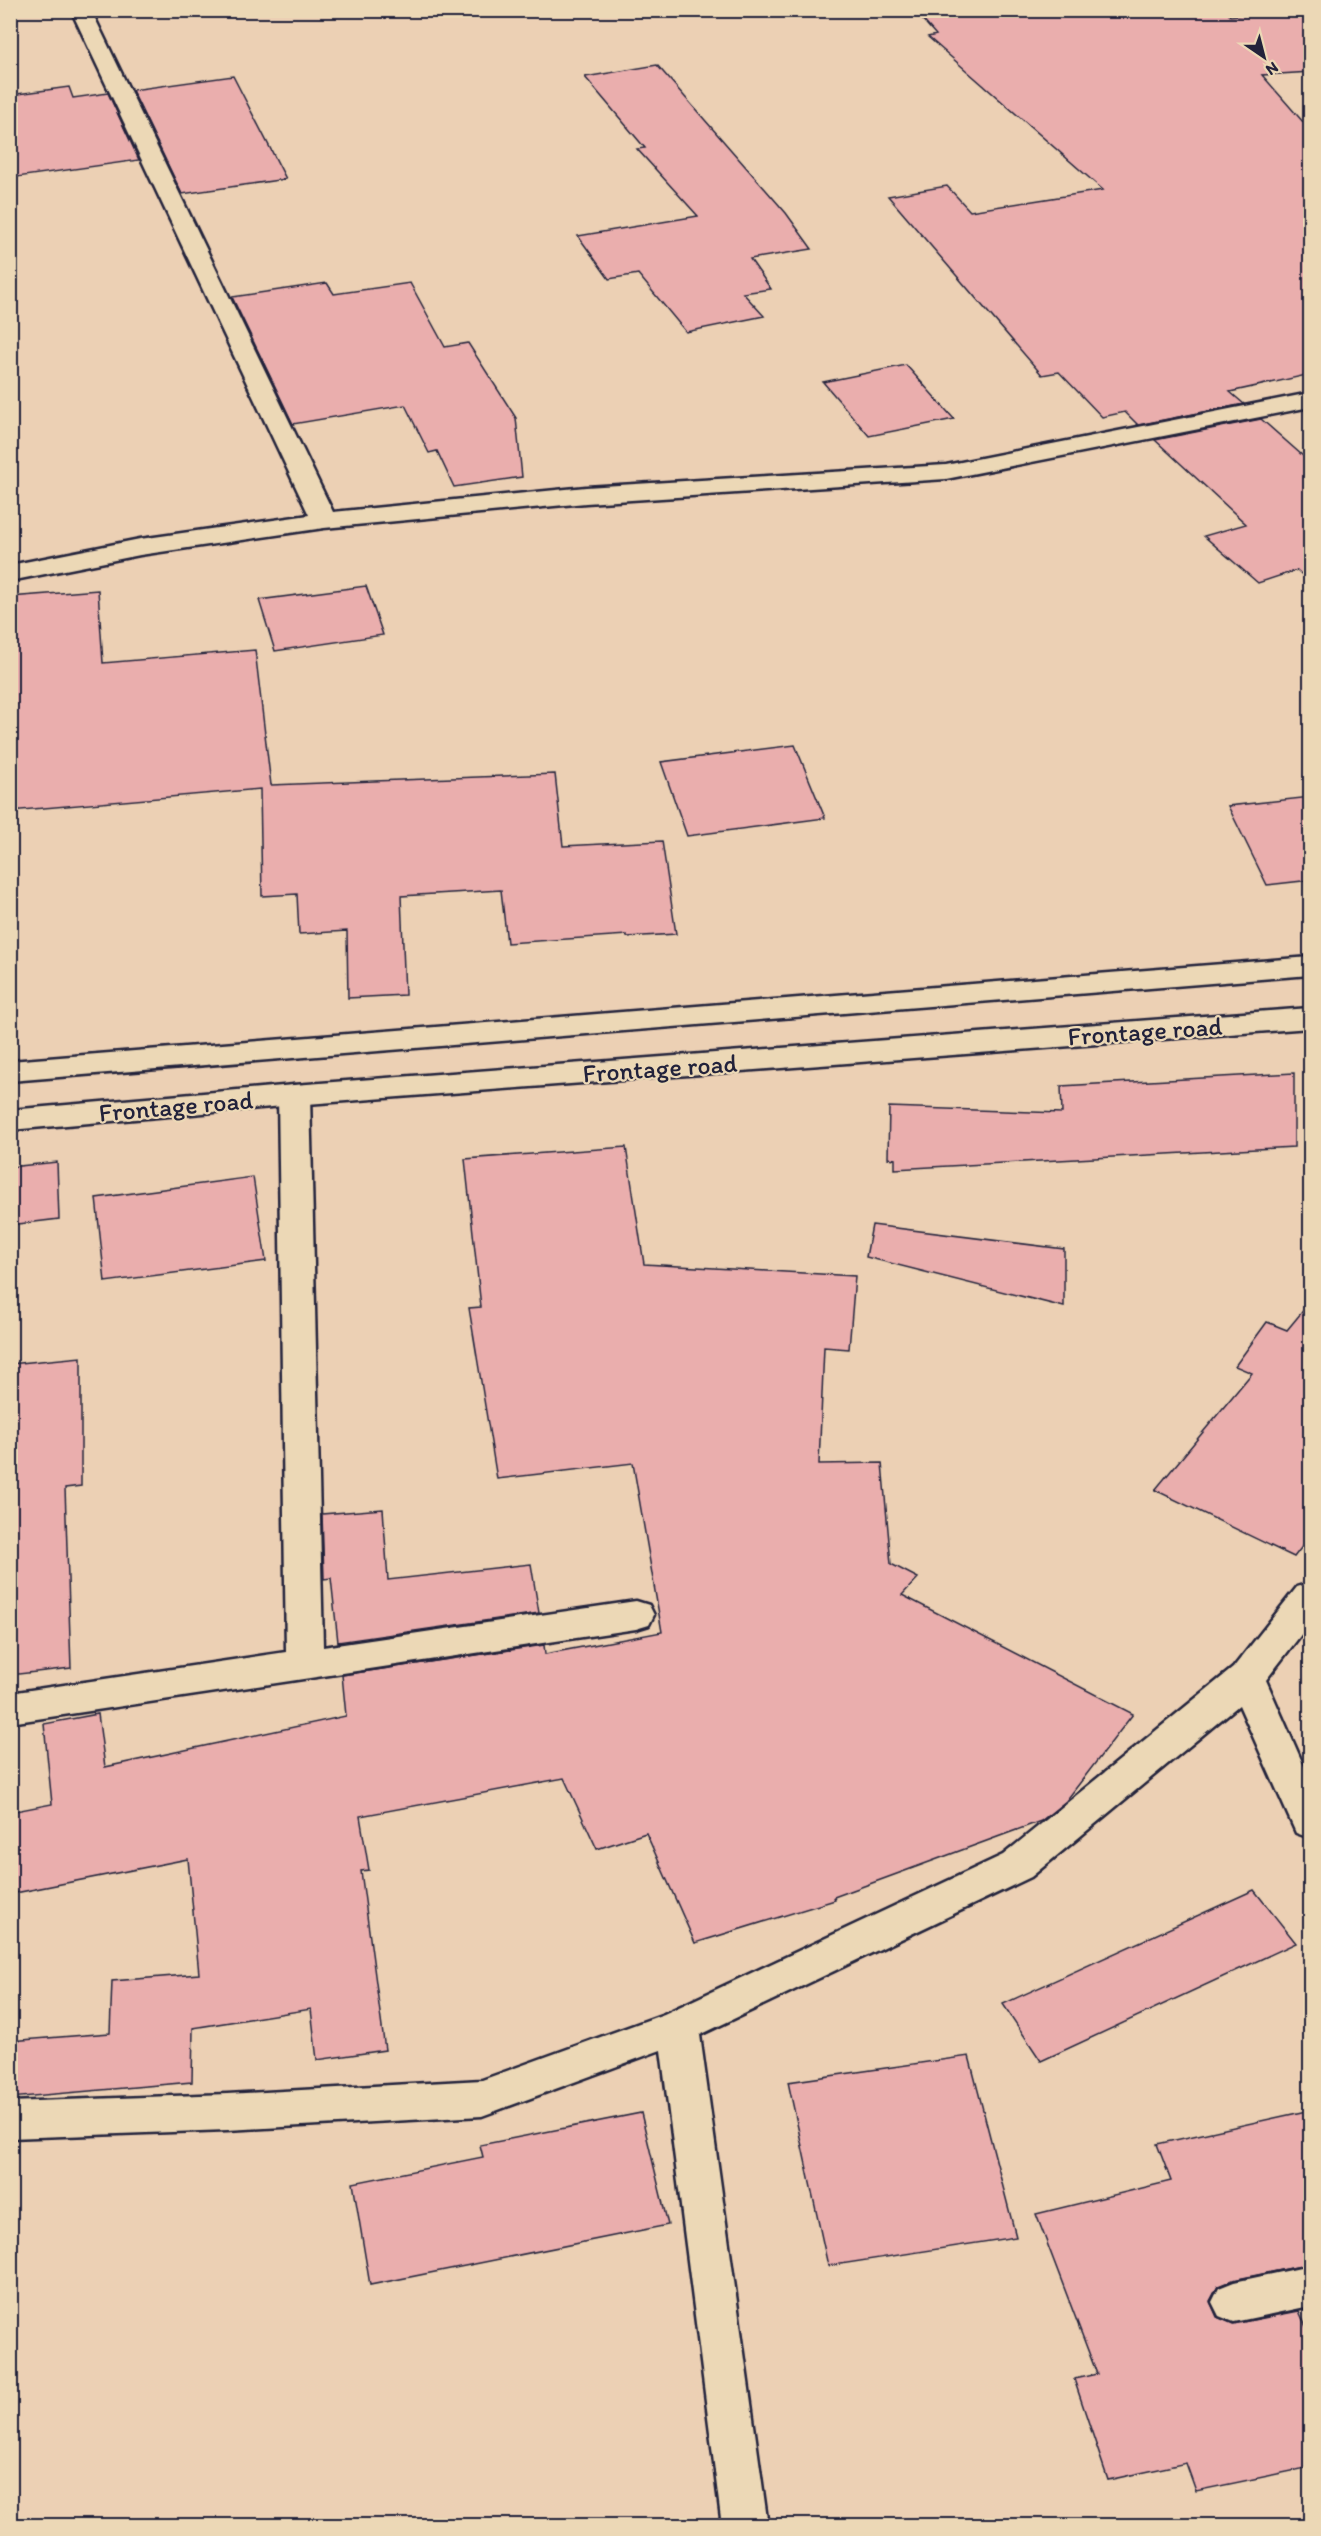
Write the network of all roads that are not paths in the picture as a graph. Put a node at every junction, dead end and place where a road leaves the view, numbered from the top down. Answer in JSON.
{"nodes":[{"id":1,"x":81,"y":10,"type":"edge"},
{"id":2,"x":1311,"y":400,"type":"edge"},
{"id":3,"x":324,"y":520,"type":"junction"},
{"id":4,"x":10,"y":573,"type":"edge"},
{"id":5,"x":1311,"y":966,"type":"edge"},
{"id":6,"x":1311,"y":1018,"type":"edge"},
{"id":7,"x":10,"y":1071,"type":"edge"},
{"id":8,"x":294,"y":1095,"type":"junction"},
{"id":9,"x":10,"y":1120,"type":"edge"},
{"id":10,"x":1311,"y":1597,"type":"edge"},
{"id":11,"x":636,"y":1615,"type":"dead end"},
{"id":12,"x":305,"y":1665,"type":"junction"},
{"id":13,"x":1246,"y":1678,"type":"junction"},
{"id":14,"x":10,"y":1708,"type":"edge"},
{"id":15,"x":1311,"y":1822,"type":"edge"},
{"id":16,"x":678,"y":2026,"type":"junction"},
{"id":17,"x":10,"y":2120,"type":"edge"},
{"id":18,"x":1311,"y":2286,"type":"edge"},
{"id":19,"x":1234,"y":2302,"type":"dead end"},
{"id":20,"x":745,"y":2526,"type":"edge"}],
"edges":[{"from":1,"to":3,"type":"street"},
{"from":2,"to":3,"type":"street"},
{"from":3,"to":4,"type":"street"},
{"from":5,"to":7,"type":"street"},
{"from":6,"to":8,"type":"street","name":"Frontage road"},
{"from":8,"to":9,"type":"street","name":"Frontage road"},
{"from":8,"to":12,"type":"street"},
{"from":10,"to":13,"type":"street"},
{"from":11,"to":12,"type":"street"},
{"from":12,"to":14,"type":"street"},
{"from":13,"to":15,"type":"street"},
{"from":13,"to":16,"type":"street"},
{"from":16,"to":17,"type":"street"},
{"from":16,"to":20,"type":"street"},
{"from":18,"to":19,"type":"street"}]}
